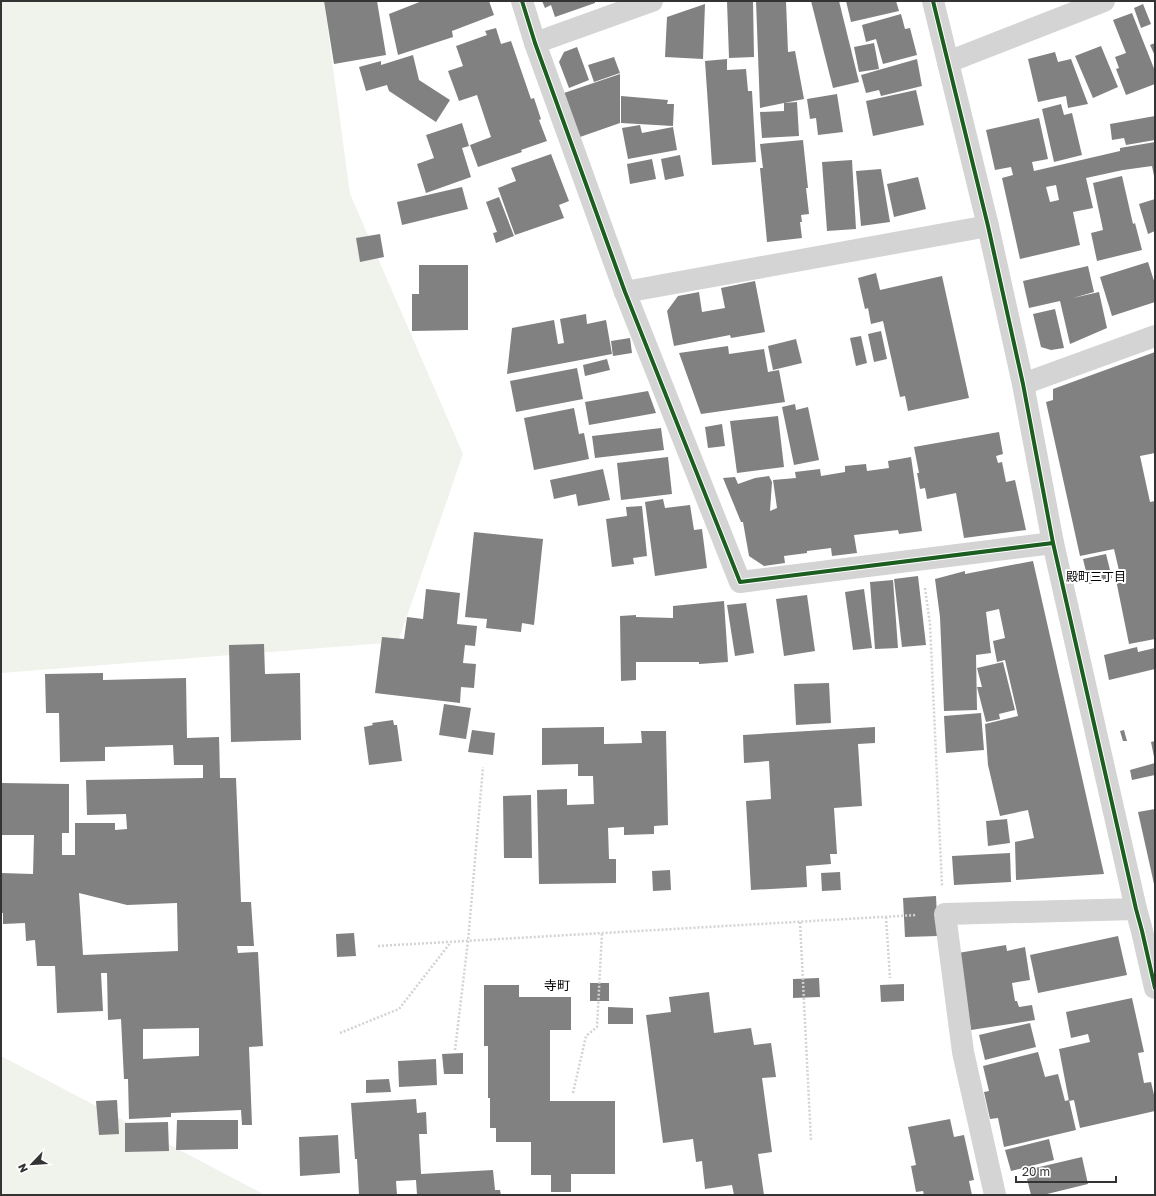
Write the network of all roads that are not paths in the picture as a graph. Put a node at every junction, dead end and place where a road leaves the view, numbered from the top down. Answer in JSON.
{"nodes":[{"id":1,"x":522,"y":1,"type":"edge"},
{"id":2,"x":652,"y":1,"type":"edge"},
{"id":3,"x":933,"y":1,"type":"edge"},
{"id":4,"x":1104,"y":1,"type":"edge"},
{"id":5,"x":535,"y":43,"type":"junction"},
{"id":6,"x":948,"y":62,"type":"junction"},
{"id":7,"x":988,"y":226,"type":"junction"},
{"id":8,"x":625,"y":292,"type":"junction"},
{"id":9,"x":1155,"y":336,"type":"edge"},
{"id":10,"x":1023,"y":384,"type":"junction"},
{"id":11,"x":1053,"y":543,"type":"junction"},
{"id":12,"x":1136,"y":909,"type":"junction"},
{"id":13,"x":1149,"y":931,"type":"edge"},
{"id":14,"x":1155,"y":988,"type":"edge"},
{"id":15,"x":995,"y":1195,"type":"edge"}],
"edges":[{"from":1,"to":5,"type":"street"},
{"from":2,"to":5,"type":"street"},
{"from":3,"to":6,"type":"street"},
{"from":4,"to":6,"type":"street"},
{"from":5,"to":8,"type":"street"},
{"from":6,"to":7,"type":"street"},
{"from":7,"to":8,"type":"street"},
{"from":7,"to":10,"type":"street"},
{"from":8,"to":11,"type":"street"},
{"from":9,"to":10,"type":"street"},
{"from":10,"to":11,"type":"street"},
{"from":11,"to":12,"type":"street"},
{"from":12,"to":13,"type":"street"},
{"from":12,"to":15,"type":"street"},
{"from":13,"to":14,"type":"street"}]}
